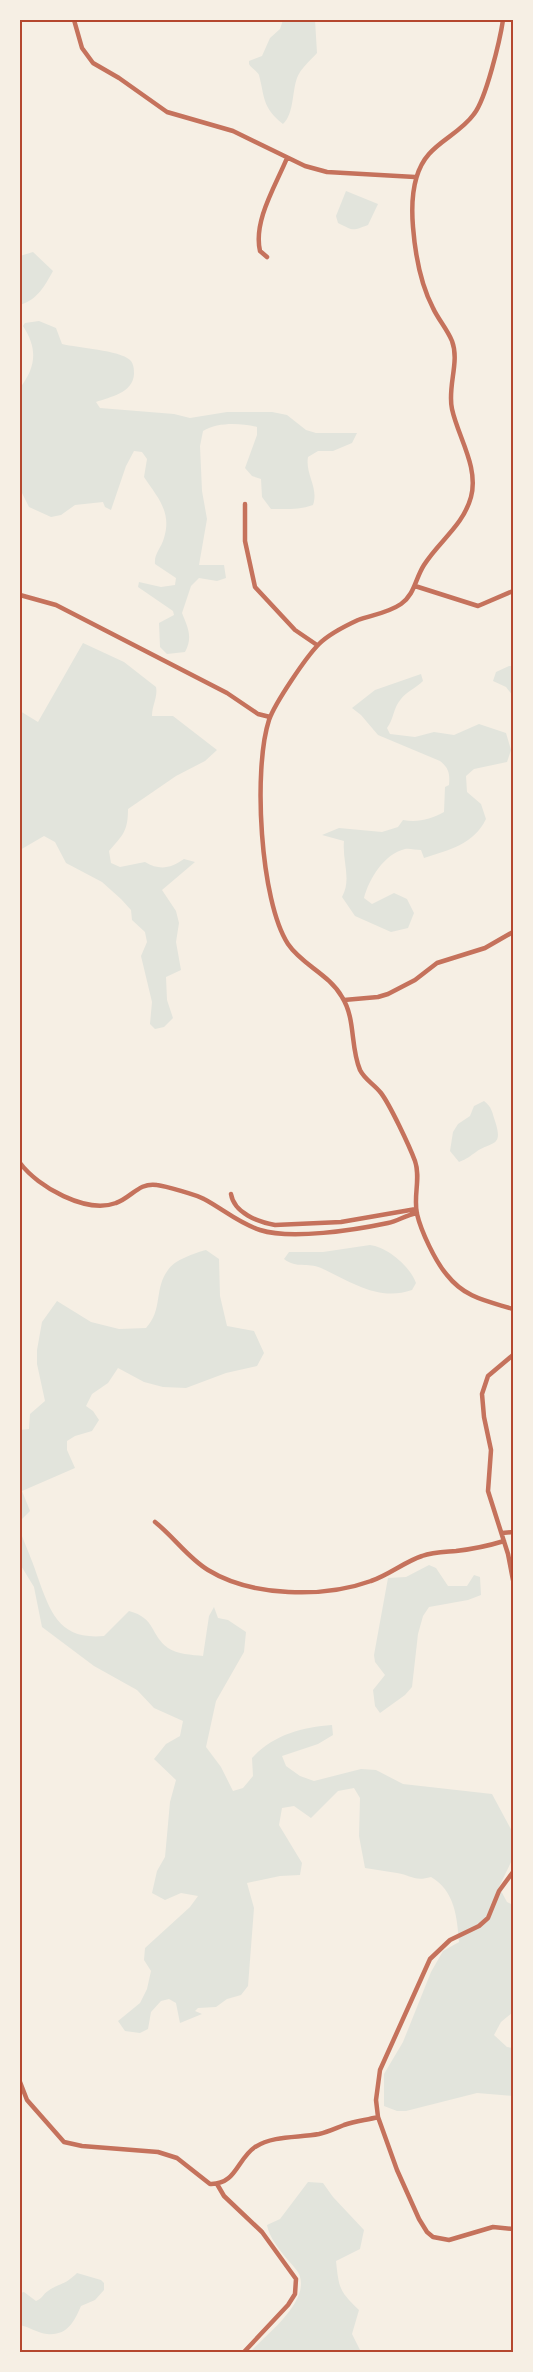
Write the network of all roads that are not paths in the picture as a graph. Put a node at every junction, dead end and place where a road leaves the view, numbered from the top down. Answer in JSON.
{"nodes":[{"id":1,"x":74,"y":20,"type":"edge"},
{"id":2,"x":503,"y":20,"type":"edge"},
{"id":3,"x":286,"y":158,"type":"junction"},
{"id":4,"x":415,"y":177,"type":"junction"},
{"id":5,"x":267,"y":257,"type":"dead end"},
{"id":6,"x":246,"y":504,"type":"dead end"},
{"id":7,"x":415,"y":586,"type":"junction"},
{"id":8,"x":513,"y":591,"type":"edge"},
{"id":9,"x":20,"y":595,"type":"edge"},
{"id":10,"x":317,"y":645,"type":"junction"},
{"id":11,"x":270,"y":717,"type":"junction"},
{"id":12,"x":513,"y":932,"type":"edge"},
{"id":13,"x":344,"y":1000,"type":"junction"},
{"id":14,"x":20,"y":1163,"type":"edge"},
{"id":15,"x":231,"y":1194,"type":"dead end"},
{"id":16,"x":417,"y":1212,"type":"junction"},
{"id":17,"x":513,"y":1309,"type":"edge"},
{"id":18,"x":513,"y":1355,"type":"edge"},
{"id":19,"x":155,"y":1522,"type":"dead end"},
{"id":20,"x":513,"y":1532,"type":"edge"},
{"id":21,"x":502,"y":1533,"type":"junction"},
{"id":22,"x":504,"y":1541,"type":"junction"},
{"id":23,"x":513,"y":1580,"type":"edge"},
{"id":24,"x":513,"y":1872,"type":"edge"},
{"id":25,"x":20,"y":2082,"type":"edge"},
{"id":26,"x":378,"y":2117,"type":"junction"},
{"id":27,"x":217,"y":2184,"type":"junction"},
{"id":28,"x":513,"y":2229,"type":"edge"},
{"id":29,"x":244,"y":2352,"type":"edge"}],
"edges":[{"from":1,"to":3,"type":"street"},
{"from":2,"to":4,"type":"street"},
{"from":3,"to":4,"type":"street"},
{"from":3,"to":5,"type":"street"},
{"from":4,"to":7,"type":"street"},
{"from":6,"to":10,"type":"street"},
{"from":7,"to":8,"type":"street"},
{"from":7,"to":10,"type":"street"},
{"from":9,"to":11,"type":"street"},
{"from":10,"to":11,"type":"street"},
{"from":11,"to":13,"type":"street"},
{"from":12,"to":13,"type":"street"},
{"from":13,"to":16,"type":"street"},
{"from":14,"to":16,"type":"street"},
{"from":15,"to":16,"type":"street"},
{"from":16,"to":17,"type":"street"},
{"from":18,"to":21,"type":"street"},
{"from":19,"to":22,"type":"street"},
{"from":20,"to":21,"type":"street"},
{"from":21,"to":22,"type":"street"},
{"from":22,"to":23,"type":"street"},
{"from":24,"to":26,"type":"street"},
{"from":25,"to":27,"type":"street"},
{"from":26,"to":27,"type":"street"},
{"from":26,"to":28,"type":"street"},
{"from":27,"to":29,"type":"street"}]}
